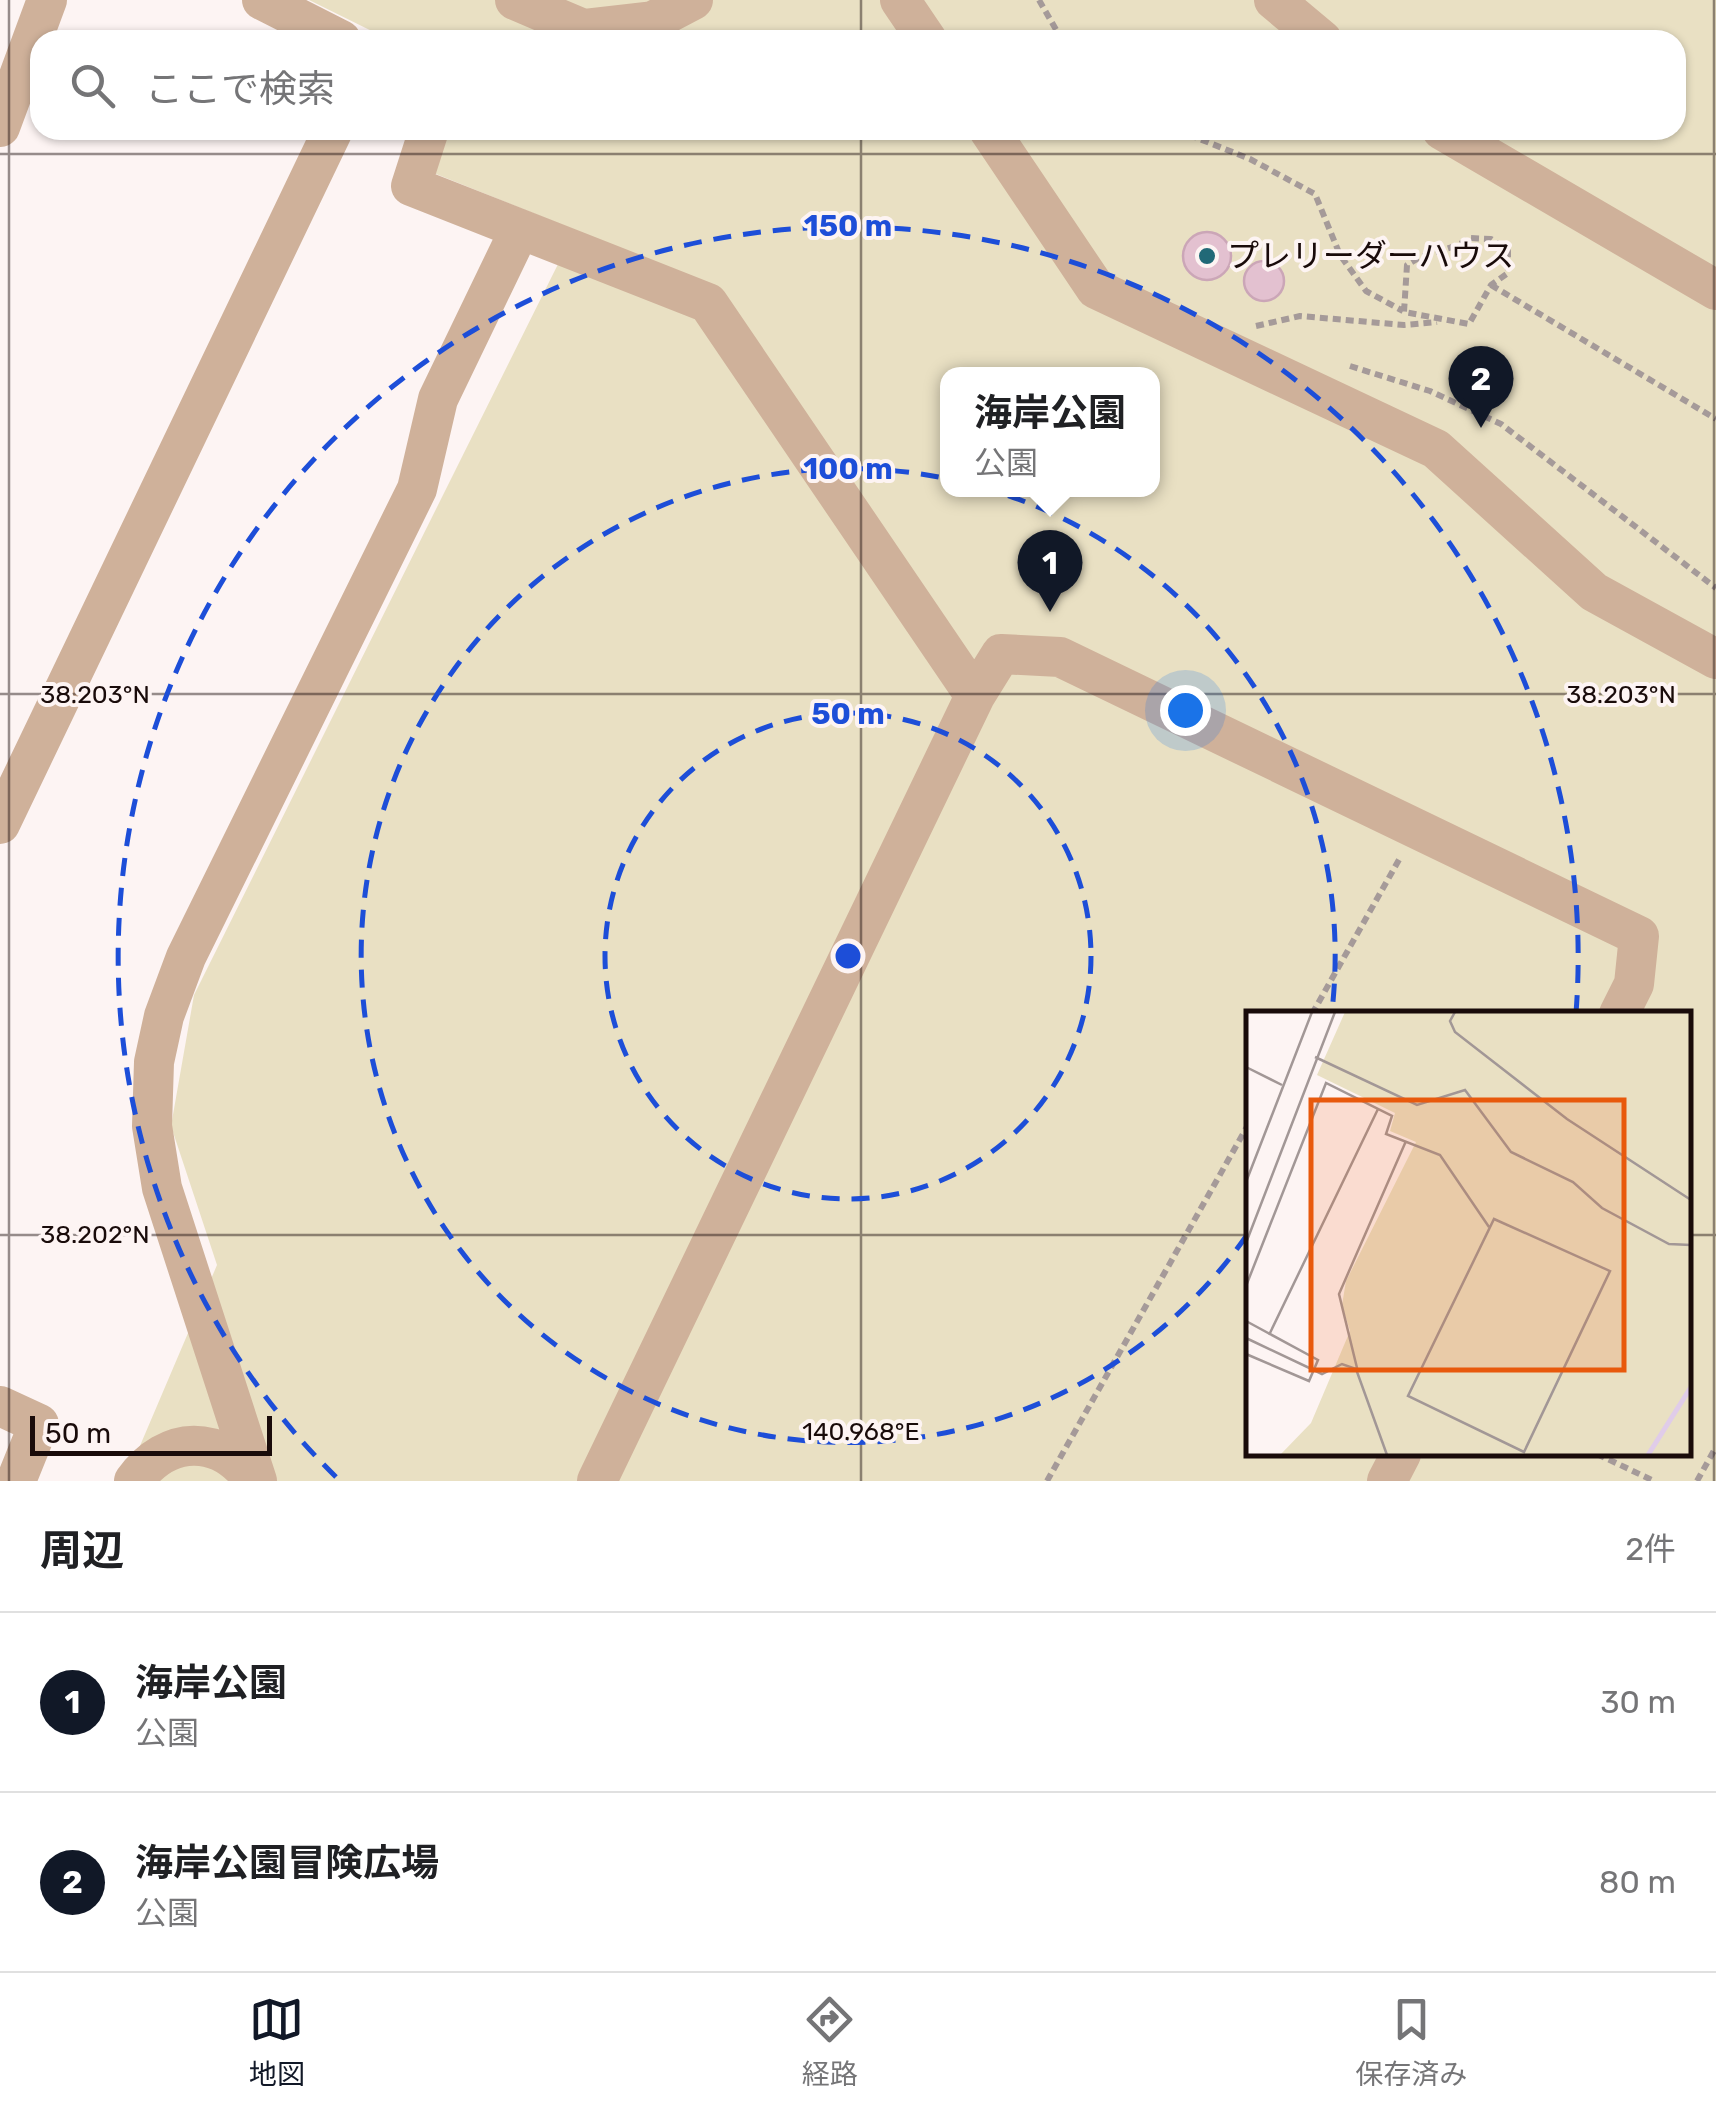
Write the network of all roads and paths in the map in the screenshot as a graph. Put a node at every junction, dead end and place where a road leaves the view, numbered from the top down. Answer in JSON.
{"nodes":[{"id":1,"x":47,"y":0,"type":"edge"},
{"id":2,"x":262,"y":0,"type":"edge"},
{"id":3,"x":515,"y":0,"type":"edge"},
{"id":4,"x":693,"y":0,"type":"edge"},
{"id":5,"x":900,"y":0,"type":"edge"},
{"id":6,"x":1039,"y":0,"type":"edge"},
{"id":7,"x":1274,"y":0,"type":"edge"},
{"id":8,"x":36,"y":30,"type":"edge"},
{"id":9,"x":322,"y":30,"type":"edge"},
{"id":10,"x":920,"y":30,"type":"edge"},
{"id":11,"x":1056,"y":30,"type":"edge"},
{"id":12,"x":1310,"y":30,"type":"edge"},
{"id":13,"x":30,"y":46,"type":"edge"},
{"id":14,"x":0,"y":126,"type":"edge"},
{"id":15,"x":328,"y":140,"type":"edge"},
{"id":16,"x":427,"y":140,"type":"edge"},
{"id":17,"x":995,"y":140,"type":"edge"},
{"id":18,"x":1202,"y":140,"type":"edge"},
{"id":19,"x":1459,"y":140,"type":"edge"},
{"id":20,"x":520,"y":229,"type":"junction"},
{"id":21,"x":1491,"y":286,"type":"junction"},
{"id":22,"x":1716,"y":290,"type":"edge"},
{"id":23,"x":1404,"y":312,"type":"junction"},
{"id":24,"x":1441,"y":321,"type":"junction"},
{"id":25,"x":1250,"y":327,"type":"dead end"},
{"id":26,"x":1716,"y":420,"type":"edge"},
{"id":27,"x":1716,"y":660,"type":"edge"},
{"id":28,"x":975,"y":696,"type":"junction"},
{"id":29,"x":0,"y":824,"type":"edge"},
{"id":30,"x":1416,"y":829,"type":"junction"},
{"id":31,"x":1314,"y":1011,"type":"edge"},
{"id":32,"x":1620,"y":1011,"type":"edge"},
{"id":33,"x":1246,"y":1129,"type":"edge"},
{"id":34,"x":0,"y":1406,"type":"edge"},
{"id":35,"x":1716,"y":1446,"type":"edge"},
{"id":36,"x":1400,"y":1456,"type":"edge"},
{"id":37,"x":1601,"y":1456,"type":"edge"},
{"id":38,"x":0,"y":1474,"type":"edge"},
{"id":39,"x":134,"y":1481,"type":"edge"},
{"id":40,"x":255,"y":1481,"type":"edge"},
{"id":41,"x":597,"y":1481,"type":"edge"},
{"id":42,"x":1047,"y":1481,"type":"edge"},
{"id":43,"x":1388,"y":1481,"type":"edge"},
{"id":44,"x":1654,"y":1481,"type":"edge"},
{"id":45,"x":1697,"y":1481,"type":"edge"}],
"edges":[{"from":1,"to":8,"type":"street"},
{"from":2,"to":9,"type":"street"},
{"from":3,"to":4,"type":"street"},
{"from":5,"to":10,"type":"street"},
{"from":6,"to":11,"type":"path"},
{"from":7,"to":12,"type":"street"},
{"from":13,"to":14,"type":"street"},
{"from":15,"to":29,"type":"street"},
{"from":16,"to":20,"type":"street"},
{"from":17,"to":27,"type":"street"},
{"from":18,"to":23,"type":"path"},
{"from":19,"to":22,"type":"street"},
{"from":20,"to":28,"type":"street"},
{"from":20,"to":40,"type":"street"},
{"from":21,"to":23,"type":"path"},
{"from":21,"to":24,"type":"path"},
{"from":21,"to":26,"type":"path"},
{"from":23,"to":24,"type":"path"},
{"from":24,"to":25,"type":"path"},
{"from":28,"to":30,"type":"street"},
{"from":28,"to":41,"type":"street"},
{"from":30,"to":31,"type":"path"},
{"from":30,"to":32,"type":"street"},
{"from":33,"to":42,"type":"path"},
{"from":34,"to":38,"type":"street"},
{"from":35,"to":45,"type":"path"},
{"from":36,"to":43,"type":"street"},
{"from":37,"to":44,"type":"path"},
{"from":39,"to":40,"type":"street"}]}
